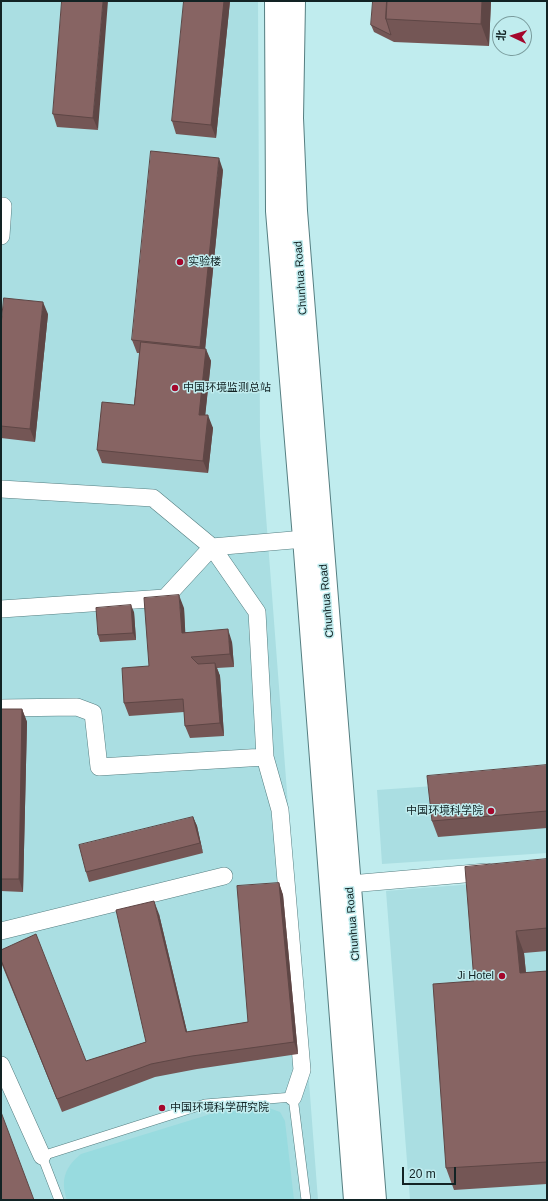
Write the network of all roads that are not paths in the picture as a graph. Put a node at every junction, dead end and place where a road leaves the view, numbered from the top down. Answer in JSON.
{"nodes":[{"id":1,"x":276,"y":1,"type":"edge"},
{"id":2,"x":294,"y":1,"type":"edge"},
{"id":3,"x":1,"y":206,"type":"edge"},
{"id":4,"x":1,"y":236,"type":"edge"},
{"id":5,"x":1,"y":489,"type":"edge"},
{"id":6,"x":313,"y":538,"type":"junction"},
{"id":7,"x":212,"y":547,"type":"junction"},
{"id":8,"x":1,"y":609,"type":"edge"},
{"id":9,"x":1,"y":708,"type":"edge"},
{"id":10,"x":265,"y":757,"type":"junction"},
{"id":11,"x":500,"y":871,"type":"edge"},
{"id":12,"x":224,"y":876,"type":"dead end"},
{"id":13,"x":350,"y":884,"type":"junction"},
{"id":14,"x":1,"y":931,"type":"edge"},
{"id":15,"x":1,"y":1065,"type":"edge"},
{"id":16,"x":293,"y":1097,"type":"junction"},
{"id":17,"x":42,"y":1156,"type":"junction"},
{"id":18,"x":59,"y":1200,"type":"edge"},
{"id":19,"x":306,"y":1200,"type":"edge"},
{"id":20,"x":355,"y":1200,"type":"edge"},
{"id":21,"x":375,"y":1200,"type":"edge"}],
"edges":[{"from":1,"to":6,"type":"street","name":"Chunhua Road"},
{"from":2,"to":6,"type":"street","name":"Chunhua Road"},
{"from":3,"to":4,"type":"street"},
{"from":5,"to":7,"type":"street"},
{"from":6,"to":7,"type":"street"},
{"from":6,"to":13,"type":"street","name":"Chunhua Road"},
{"from":6,"to":20,"type":"street","name":"Chunhua Road"},
{"from":7,"to":8,"type":"street"},
{"from":7,"to":10,"type":"street"},
{"from":9,"to":10,"type":"street"},
{"from":10,"to":16,"type":"street"},
{"from":11,"to":13,"type":"street"},
{"from":12,"to":14,"type":"street"},
{"from":13,"to":21,"type":"street","name":"Chunhua Road"},
{"from":15,"to":17,"type":"street"},
{"from":16,"to":17,"type":"lane"},
{"from":16,"to":19,"type":"lane"},
{"from":17,"to":18,"type":"lane"}]}
